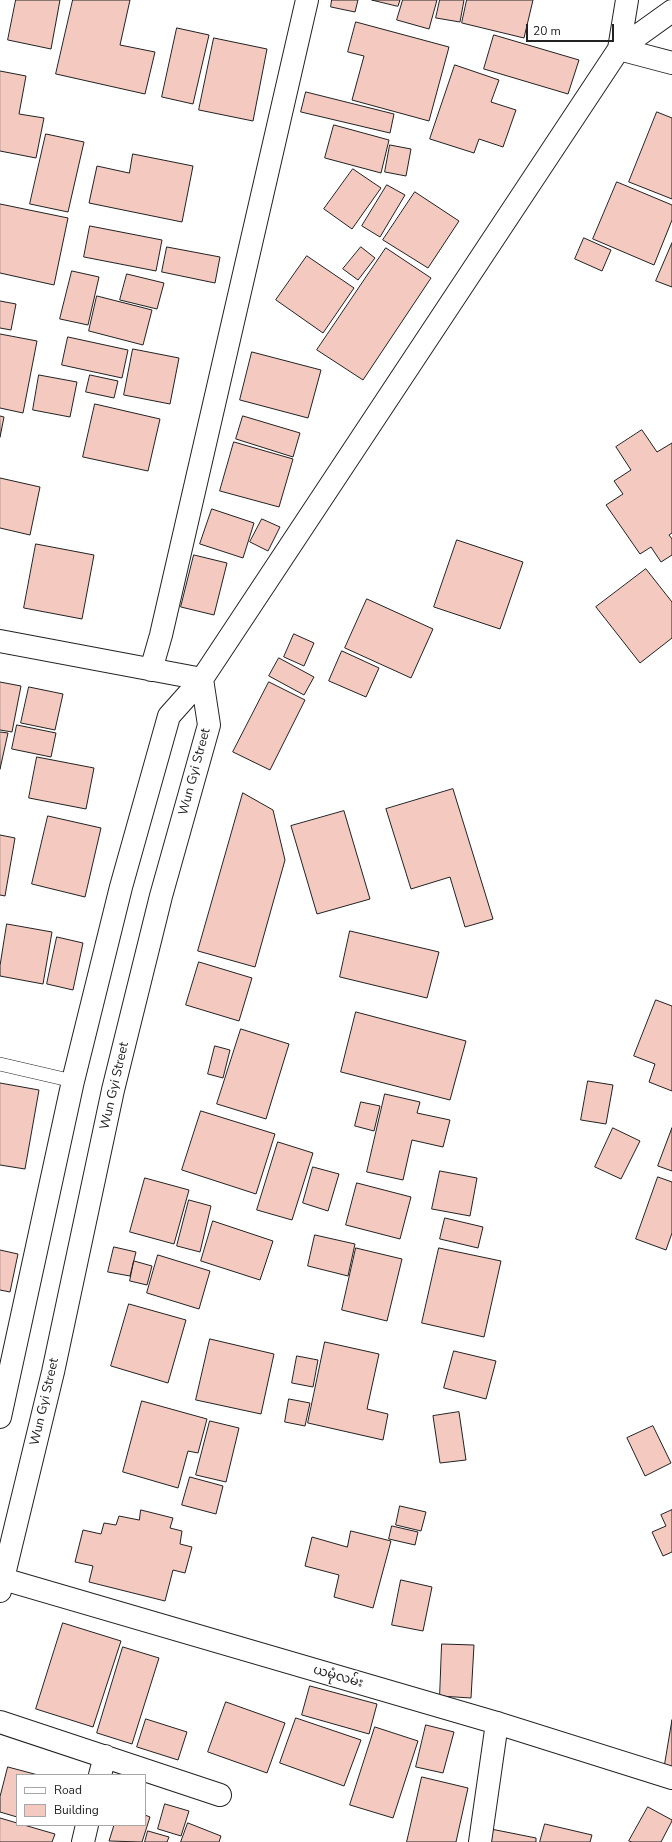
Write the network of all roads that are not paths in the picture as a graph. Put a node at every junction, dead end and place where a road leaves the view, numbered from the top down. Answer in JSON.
{"nodes":[{"id":1,"x":307,"y":0,"type":"edge"},
{"id":2,"x":627,"y":0,"type":"edge"},
{"id":3,"x":672,"y":11,"type":"edge"},
{"id":4,"x":619,"y":49,"type":"junction"},
{"id":5,"x":672,"y":63,"type":"edge"},
{"id":6,"x":0,"y":641,"type":"edge"},
{"id":7,"x":151,"y":670,"type":"junction"},
{"id":8,"x":202,"y":679,"type":"junction"},
{"id":9,"x":0,"y":1064,"type":"edge"},
{"id":10,"x":72,"y":1081,"type":"junction"},
{"id":11,"x":0,"y":1417,"type":"edge"},
{"id":12,"x":1,"y":1585,"type":"edge"},
{"id":13,"x":0,"y":1722,"type":"edge"},
{"id":14,"x":497,"y":1724,"type":"junction"},
{"id":15,"x":103,"y":1766,"type":"edge"},
{"id":16,"x":135,"y":1774,"type":"edge"},
{"id":17,"x":146,"y":1777,"type":"edge"},
{"id":18,"x":672,"y":1778,"type":"edge"},
{"id":19,"x":220,"y":1795,"type":"dead end"},
{"id":20,"x":87,"y":1826,"type":"edge"},
{"id":21,"x":83,"y":1842,"type":"edge"},
{"id":22,"x":480,"y":1842,"type":"edge"}],
"edges":[{"from":1,"to":7,"type":"street"},
{"from":2,"to":4,"type":"street"},
{"from":3,"to":4,"type":"street"},
{"from":4,"to":5,"type":"street"},
{"from":4,"to":8,"type":"street"},
{"from":6,"to":7,"type":"street"},
{"from":7,"to":8,"type":"street"},
{"from":8,"to":10,"type":"street"},
{"from":8,"to":12,"type":"street","name":"Wun Gyi Street"},
{"from":9,"to":10,"type":"lane"},
{"from":10,"to":11,"type":"street"},
{"from":12,"to":14,"type":"street","name":"ယမုံလမ်း"},
{"from":13,"to":15,"type":"street"},
{"from":14,"to":18,"type":"street","name":"ယမုံလမ်း"},
{"from":14,"to":22,"type":"street"},
{"from":15,"to":16,"type":"street"},
{"from":17,"to":19,"type":"street"},
{"from":20,"to":21,"type":"street"}]}
